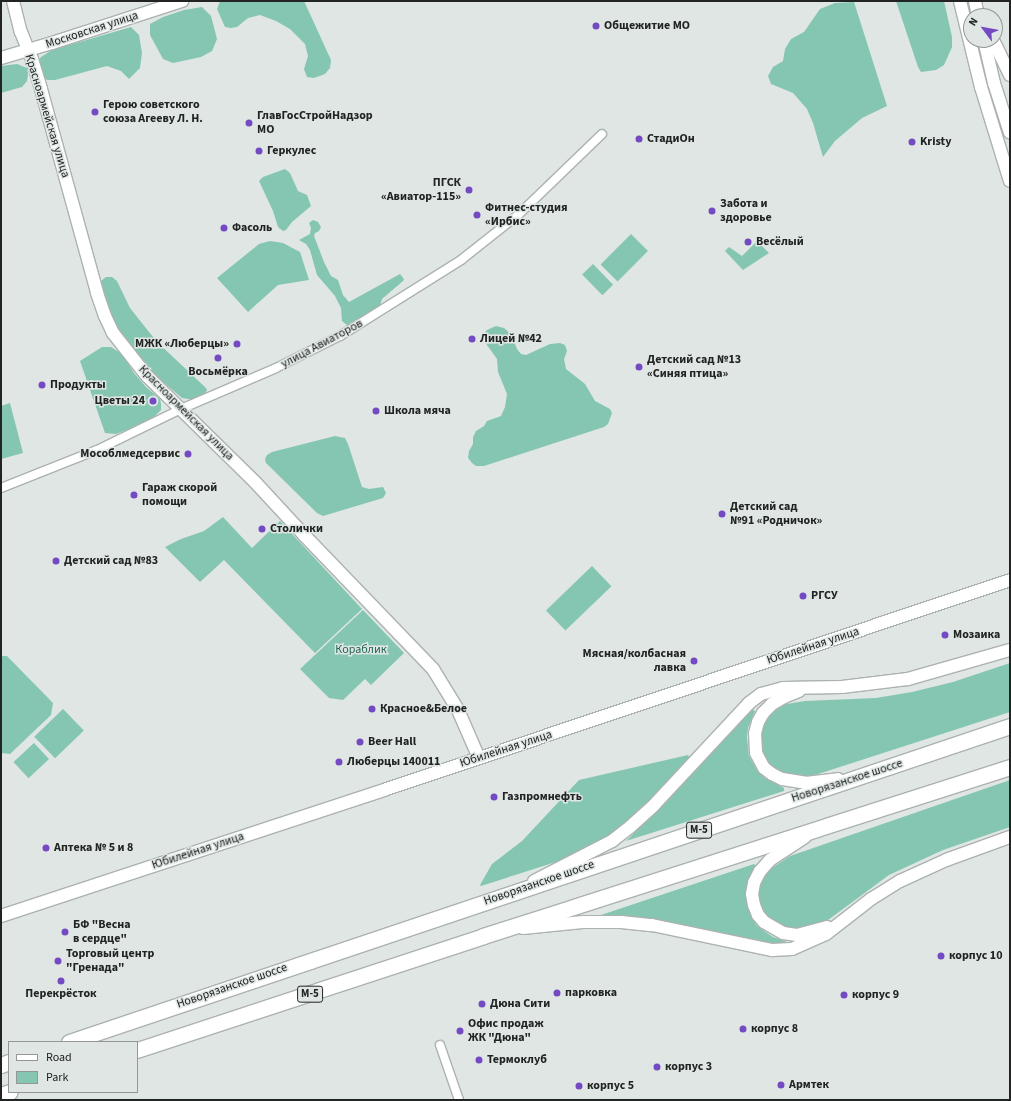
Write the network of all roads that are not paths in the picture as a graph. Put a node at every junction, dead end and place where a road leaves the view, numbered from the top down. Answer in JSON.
{"nodes":[{"id":1,"x":13,"y":1,"type":"edge"},
{"id":2,"x":182,"y":1,"type":"edge"},
{"id":3,"x":960,"y":1,"type":"edge"},
{"id":4,"x":986,"y":48,"type":"edge"},
{"id":5,"x":997,"y":48,"type":"edge"},
{"id":6,"x":27,"y":50,"type":"junction"},
{"id":7,"x":1,"y":58,"type":"edge"},
{"id":8,"x":1010,"y":75,"type":"edge"},
{"id":9,"x":602,"y":134,"type":"dead end"},
{"id":10,"x":1010,"y":134,"type":"edge"},
{"id":11,"x":1010,"y":181,"type":"edge"},
{"id":12,"x":181,"y":409,"type":"junction"},
{"id":13,"x":1,"y":488,"type":"edge"},
{"id":14,"x":1010,"y":580,"type":"edge"},
{"id":15,"x":1010,"y":650,"type":"edge"},
{"id":16,"x":808,"y":688,"type":"junction"},
{"id":17,"x":1010,"y":726,"type":"edge"},
{"id":18,"x":479,"y":758,"type":"junction"},
{"id":19,"x":1010,"y":767,"type":"edge"},
{"id":20,"x":876,"y":771,"type":"junction"},
{"id":21,"x":829,"y":824,"type":"junction"},
{"id":22,"x":1010,"y":837,"type":"edge"},
{"id":23,"x":522,"y":888,"type":"junction"},
{"id":24,"x":1,"y":916,"type":"edge"},
{"id":25,"x":848,"y":918,"type":"junction"},
{"id":26,"x":483,"y":936,"type":"junction"},
{"id":27,"x":72,"y":1041,"type":"edge"},
{"id":28,"x":440,"y":1045,"type":"dead end"},
{"id":29,"x":138,"y":1050,"type":"edge"},
{"id":30,"x":459,"y":1100,"type":"edge"}],
"edges":[{"from":1,"to":6,"type":"street","name":"Красноармейская улица"},
{"from":2,"to":6,"type":"street","name":"Московская улица"},
{"from":3,"to":11,"type":"street"},
{"from":4,"to":10,"type":"street"},
{"from":5,"to":8,"type":"street"},
{"from":6,"to":7,"type":"street","name":"Московская улица"},
{"from":6,"to":12,"type":"street","name":"Красноармейская улица"},
{"from":9,"to":12,"type":"street","name":"улица Авиаторов"},
{"from":12,"to":13,"type":"street","name":"улица Авиаторов"},
{"from":12,"to":18,"type":"street","name":"Красноармейская улица"},
{"from":14,"to":18,"type":"street","name":"Юбилейная улица"},
{"from":15,"to":16,"type":"street","number":"М-5"},
{"from":16,"to":20,"type":"street","number":"М-5"},
{"from":16,"to":23,"type":"street","number":"М-5"},
{"from":17,"to":20,"type":"highway","name":"Новорязанское шоссе","number":"М-5"},
{"from":18,"to":24,"type":"street","name":"Юбилейная улица"},
{"from":19,"to":21,"type":"highway","number":"М-5"},
{"from":20,"to":23,"type":"highway","name":"Новорязанское шоссе","number":"М-5"},
{"from":21,"to":25,"type":"street","number":"М-5"},
{"from":21,"to":26,"type":"highway","number":"М-5"},
{"from":22,"to":25,"type":"street","number":"М-5"},
{"from":23,"to":27,"type":"highway","name":"Новорязанское шоссе","number":"М-5"},
{"from":25,"to":26,"type":"street","number":"М-5"},
{"from":26,"to":29,"type":"highway","number":"М-5"},
{"from":28,"to":30,"type":"street"}]}
